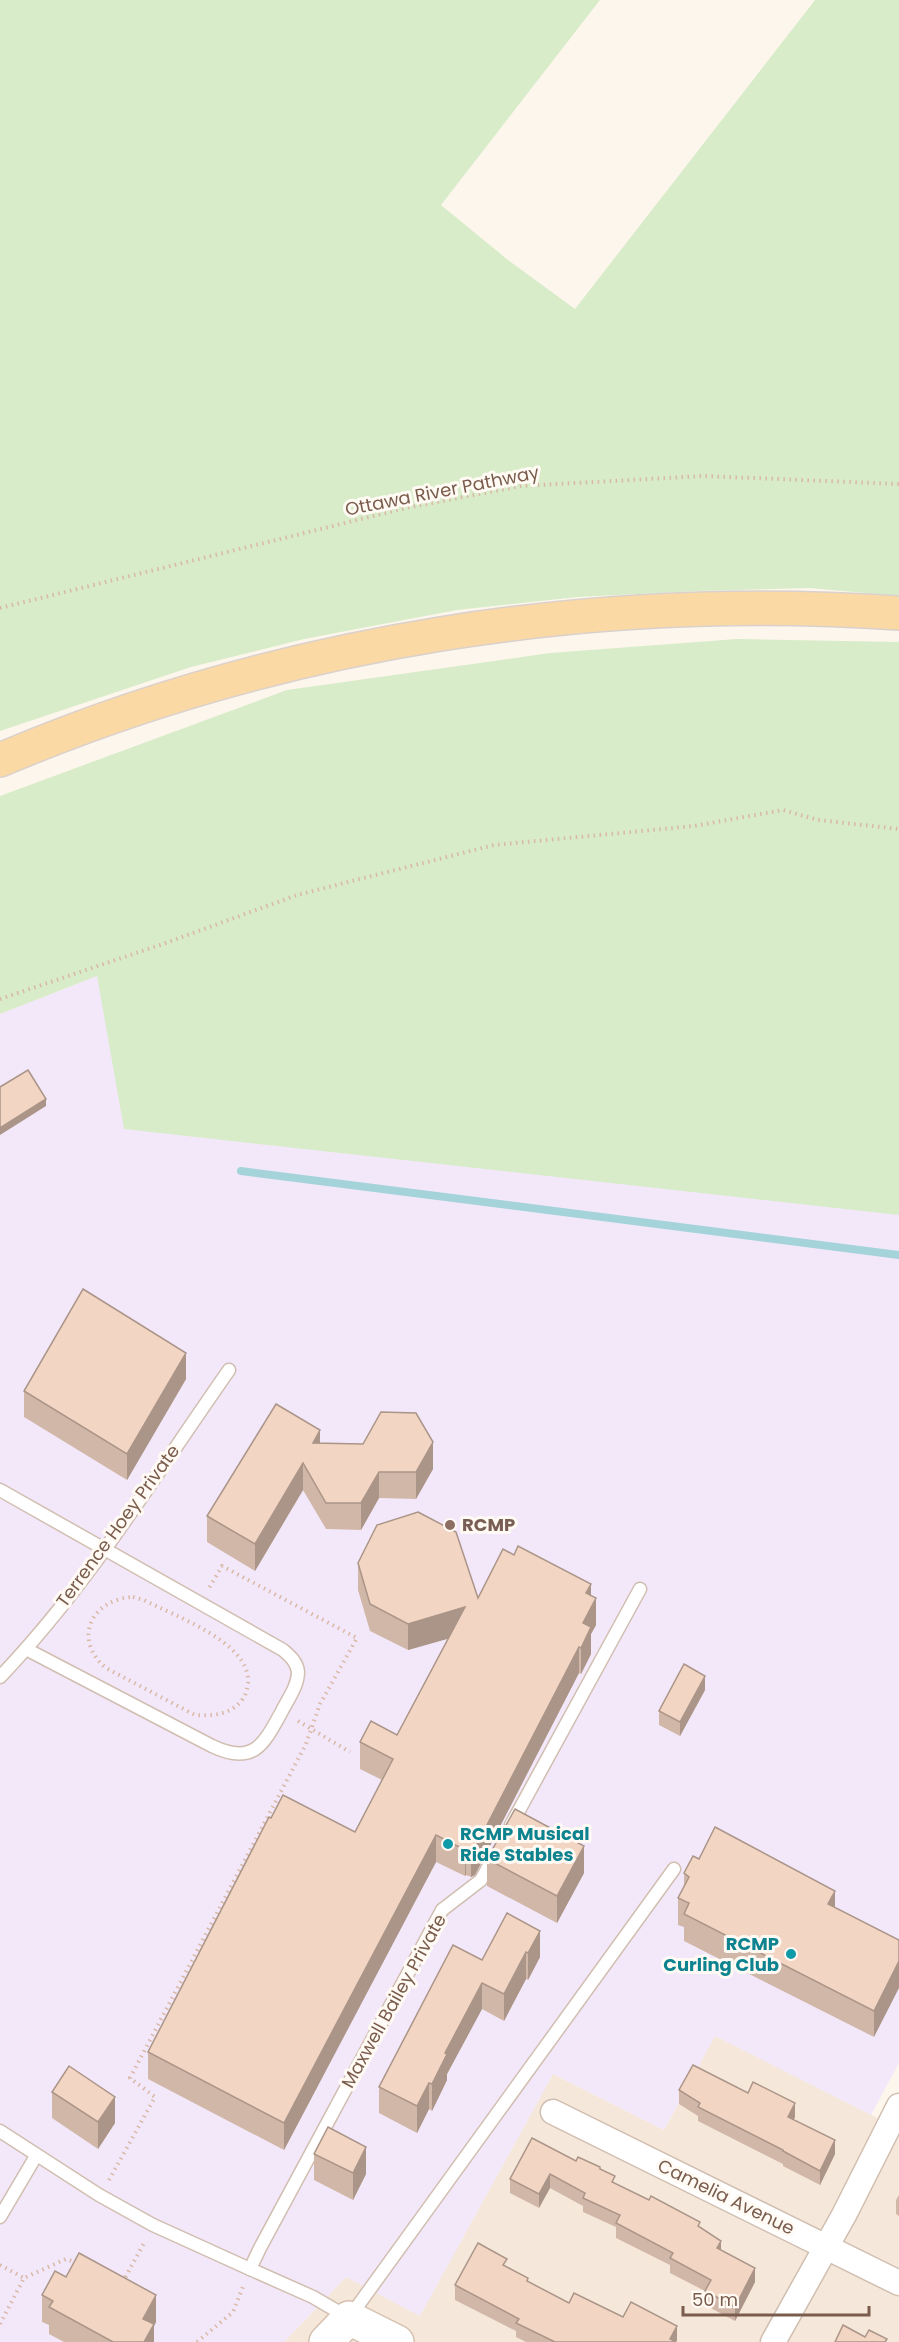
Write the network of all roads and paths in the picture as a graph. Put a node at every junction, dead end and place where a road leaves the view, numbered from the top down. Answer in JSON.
{"nodes":[{"id":1,"x":899,"y":484,"type":"edge"},
{"id":2,"x":0,"y":608,"type":"edge"},
{"id":3,"x":899,"y":613,"type":"edge"},
{"id":4,"x":0,"y":760,"type":"edge"},
{"id":5,"x":899,"y":829,"type":"edge"},
{"id":6,"x":0,"y":999,"type":"edge"},
{"id":7,"x":229,"y":1370,"type":"dead end"},
{"id":8,"x":0,"y":1490,"type":"edge"},
{"id":9,"x":103,"y":1550,"type":"junction"},
{"id":10,"x":640,"y":1589,"type":"dead end"},
{"id":11,"x":200,"y":1603,"type":"junction"},
{"id":12,"x":26,"y":1649,"type":"junction"},
{"id":13,"x":106,"y":1668,"type":"joint"},
{"id":14,"x":0,"y":1677,"type":"edge"},
{"id":15,"x":282,"y":1711,"type":"junction"},
{"id":16,"x":311,"y":1728,"type":"junction"},
{"id":17,"x":350,"y":1752,"type":"dead end"},
{"id":18,"x":674,"y":1869,"type":"dead end"},
{"id":19,"x":899,"y":2106,"type":"edge"},
{"id":20,"x":553,"y":2112,"type":"dead end"},
{"id":21,"x":0,"y":2131,"type":"edge"},
{"id":22,"x":36,"y":2156,"type":"junction"},
{"id":23,"x":99,"y":2195,"type":"junction"},
{"id":24,"x":0,"y":2217,"type":"edge"},
{"id":25,"x":153,"y":2225,"type":"junction"},
{"id":26,"x":827,"y":2246,"type":"junction"},
{"id":27,"x":0,"y":2265,"type":"edge"},
{"id":28,"x":86,"y":2266,"type":"edge"},
{"id":29,"x":250,"y":2269,"type":"junction"},
{"id":30,"x":24,"y":2278,"type":"junction"},
{"id":31,"x":116,"y":2278,"type":"edge"},
{"id":32,"x":899,"y":2283,"type":"edge"},
{"id":33,"x":349,"y":2318,"type":"junction"},
{"id":34,"x":0,"y":2324,"type":"edge"},
{"id":35,"x":197,"y":2342,"type":"edge"},
{"id":36,"x":326,"y":2342,"type":"edge"},
{"id":37,"x":398,"y":2342,"type":"edge"},
{"id":38,"x":773,"y":2342,"type":"edge"}],
"edges":[{"from":1,"to":2,"type":"path","name":"Ottawa River Pathway"},
{"from":3,"to":4,"type":"main road"},
{"from":5,"to":6,"type":"path"},
{"from":7,"to":9,"type":"lane","name":"Terrence Hoey Private"},
{"from":8,"to":9,"type":"lane"},
{"from":9,"to":11,"type":"lane"},
{"from":9,"to":12,"type":"lane","name":"Terrence Hoey Private"},
{"from":10,"to":29,"type":"lane","name":"Maxwell Bailey Private"},
{"from":11,"to":15,"type":"lane"},
{"from":11,"to":16,"type":"path"},
{"from":12,"to":14,"type":"lane","name":"Terrence Hoey Private"},
{"from":12,"to":15,"type":"lane"},
{"from":13,"to":13,"type":"path"},
{"from":15,"to":16,"type":"path"},
{"from":16,"to":17,"type":"path"},
{"from":16,"to":23,"type":"path"},
{"from":18,"to":33,"type":"lane"},
{"from":19,"to":26,"type":"street"},
{"from":20,"to":26,"type":"street","name":"Camelia Avenue"},
{"from":21,"to":22,"type":"lane"},
{"from":22,"to":23,"type":"lane"},
{"from":22,"to":24,"type":"lane"},
{"from":23,"to":25,"type":"lane"},
{"from":25,"to":29,"type":"lane"},
{"from":25,"to":31,"type":"path"},
{"from":26,"to":32,"type":"street","name":"Camelia Avenue"},
{"from":26,"to":38,"type":"street"},
{"from":27,"to":30,"type":"path"},
{"from":28,"to":30,"type":"path"},
{"from":29,"to":33,"type":"lane"},
{"from":29,"to":35,"type":"path"},
{"from":30,"to":34,"type":"path"},
{"from":33,"to":36,"type":"street"},
{"from":33,"to":37,"type":"street"}]}
